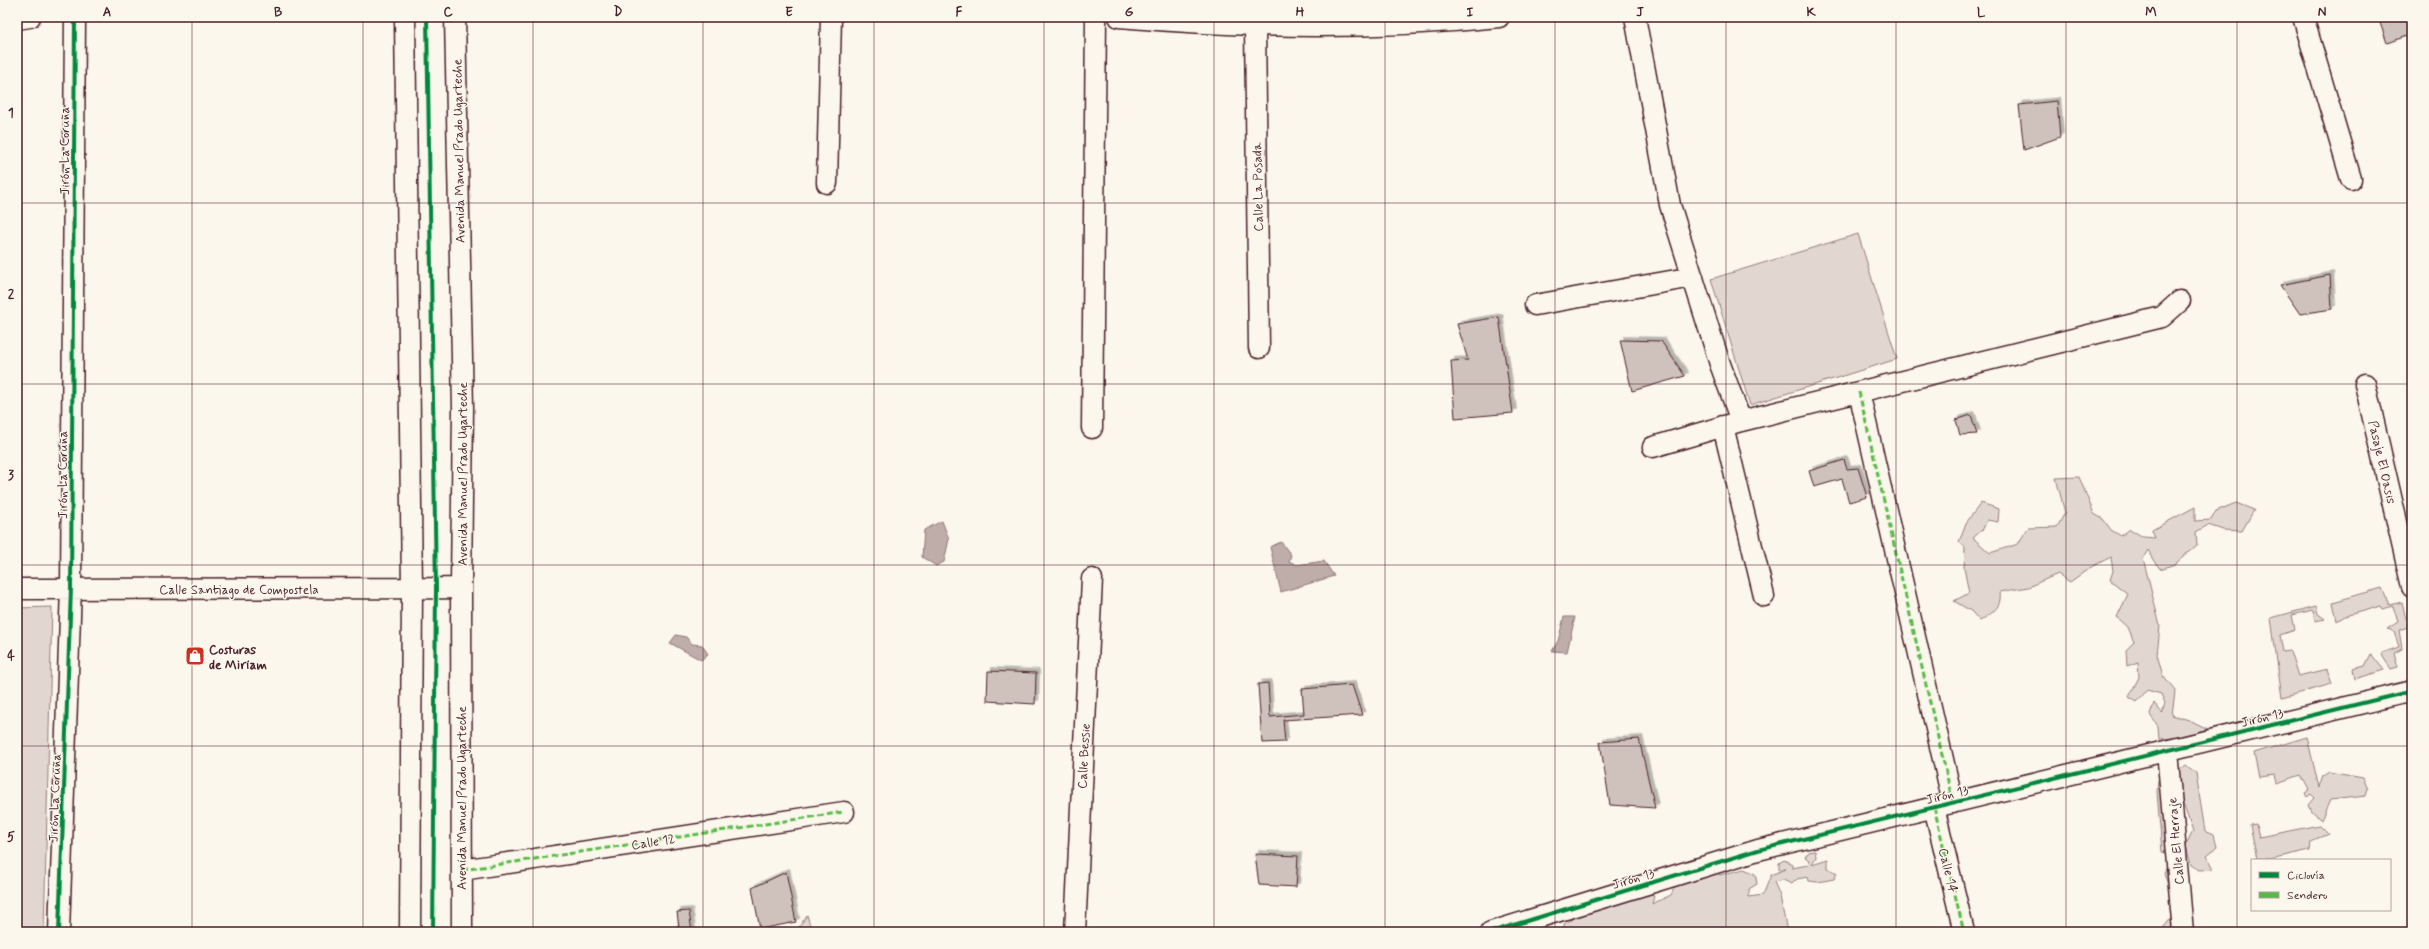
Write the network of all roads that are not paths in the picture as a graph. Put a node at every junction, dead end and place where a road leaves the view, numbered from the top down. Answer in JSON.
{"nodes":[{"id":1,"x":30,"y":17,"type":"edge"},
{"id":2,"x":74,"y":17,"type":"edge"},
{"id":3,"x":405,"y":17,"type":"edge"},
{"id":4,"x":455,"y":17,"type":"edge"},
{"id":5,"x":831,"y":17,"type":"edge"},
{"id":6,"x":1096,"y":17,"type":"edge"},
{"id":7,"x":1119,"y":17,"type":"edge"},
{"id":8,"x":1499,"y":17,"type":"edge"},
{"id":9,"x":1635,"y":17,"type":"edge"},
{"id":10,"x":2303,"y":17,"type":"edge"},
{"id":11,"x":17,"y":19,"type":"edge"},
{"id":12,"x":1431,"y":20,"type":"edge"},
{"id":13,"x":1255,"y":26,"type":"junction"},
{"id":14,"x":2352,"y":179,"type":"dead end"},
{"id":15,"x":827,"y":182,"type":"dead end"},
{"id":16,"x":1693,"y":277,"type":"junction"},
{"id":17,"x":2180,"y":301,"type":"dead end"},
{"id":18,"x":1535,"y":305,"type":"dead end"},
{"id":19,"x":1260,"y":348,"type":"dead end"},
{"id":20,"x":2365,"y":384,"type":"dead end"},
{"id":21,"x":1859,"y":392,"type":"junction"},
{"id":22,"x":1732,"y":424,"type":"junction"},
{"id":23,"x":1092,"y":428,"type":"dead end"},
{"id":24,"x":1653,"y":447,"type":"dead end"},
{"id":25,"x":1092,"y":579,"type":"dead end"},
{"id":26,"x":2412,"y":587,"type":"edge"},
{"id":27,"x":71,"y":588,"type":"junction"},
{"id":28,"x":461,"y":588,"type":"junction"},
{"id":29,"x":17,"y":589,"type":"edge"},
{"id":30,"x":412,"y":589,"type":"junction"},
{"id":31,"x":1764,"y":596,"type":"dead end"},
{"id":32,"x":2412,"y":691,"type":"edge"},
{"id":33,"x":2167,"y":751,"type":"junction"},
{"id":34,"x":1953,"y":803,"type":"junction"},
{"id":35,"x":1934,"y":807,"type":"junction"},
{"id":36,"x":844,"y":812,"type":"dead end"},
{"id":37,"x":462,"y":870,"type":"junction"},
{"id":38,"x":1497,"y":931,"type":"edge"},
{"id":39,"x":59,"y":932,"type":"edge"},
{"id":40,"x":410,"y":932,"type":"edge"},
{"id":41,"x":462,"y":932,"type":"edge"},
{"id":42,"x":1075,"y":932,"type":"edge"},
{"id":43,"x":1964,"y":932,"type":"edge"},
{"id":44,"x":2183,"y":932,"type":"edge"}],
"edges":[{"from":1,"to":11,"type":"street"},
{"from":2,"to":27,"type":"street","name":"Jirón La Coruña"},
{"from":3,"to":30,"type":"street"},
{"from":4,"to":28,"type":"street","name":"Avenida Manuel Prado Ugarteche"},
{"from":5,"to":15,"type":"street"},
{"from":6,"to":23,"type":"street"},
{"from":7,"to":13,"type":"street"},
{"from":8,"to":12,"type":"street"},
{"from":9,"to":16,"type":"street"},
{"from":10,"to":14,"type":"street"},
{"from":12,"to":13,"type":"street"},
{"from":13,"to":19,"type":"street","name":"Calle La Posada"},
{"from":16,"to":18,"type":"street"},
{"from":16,"to":22,"type":"street"},
{"from":17,"to":21,"type":"street"},
{"from":20,"to":26,"type":"street","name":"Pasaje El Oasis"},
{"from":21,"to":22,"type":"street"},
{"from":21,"to":34,"type":"street"},
{"from":22,"to":24,"type":"street"},
{"from":22,"to":31,"type":"street"},
{"from":25,"to":42,"type":"street","name":"Calle Bessie"},
{"from":27,"to":29,"type":"street","name":"Calle Santiago de Compostela"},
{"from":27,"to":30,"type":"street","name":"Calle Santiago de Compostela"},
{"from":27,"to":39,"type":"street","name":"Jirón La Coruña"},
{"from":28,"to":30,"type":"street","name":"Calle Santiago de Compostela"},
{"from":28,"to":37,"type":"street","name":"Avenida Manuel Prado Ugarteche"},
{"from":30,"to":40,"type":"street"},
{"from":32,"to":33,"type":"street","name":"Jirón 13"},
{"from":33,"to":34,"type":"street","name":"Jirón 13"},
{"from":33,"to":44,"type":"street","name":"Calle El Herraje"},
{"from":34,"to":35,"type":"street","name":"Jirón 13"},
{"from":35,"to":38,"type":"street","name":"Jirón 13"},
{"from":35,"to":43,"type":"street","name":"Calle 14"},
{"from":36,"to":37,"type":"street","name":"Calle 12"},
{"from":37,"to":41,"type":"street","name":"Avenida Manuel Prado Ugarteche"}]}
